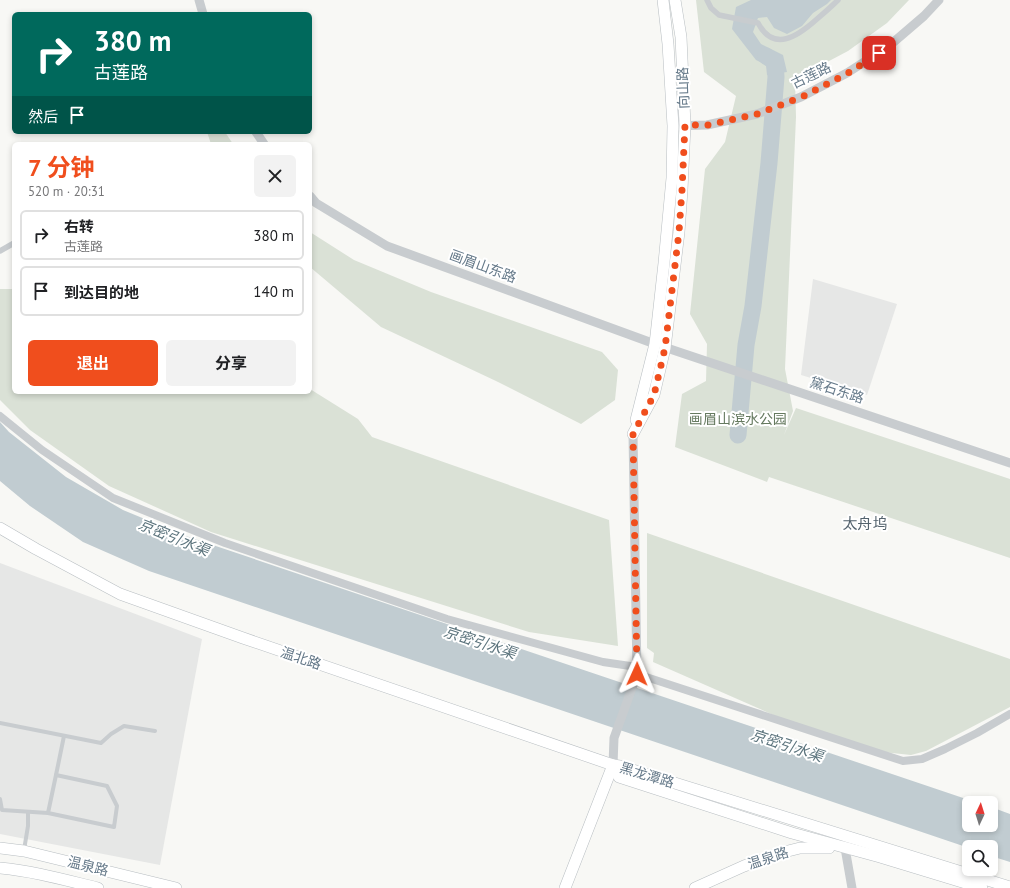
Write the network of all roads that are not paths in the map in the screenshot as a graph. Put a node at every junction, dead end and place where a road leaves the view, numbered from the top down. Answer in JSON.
{"nodes":[{"id":1,"x":199,"y":0,"type":"edge"},
{"id":2,"x":662,"y":0,"type":"edge"},
{"id":3,"x":675,"y":0,"type":"edge"},
{"id":4,"x":706,"y":0,"type":"edge"},
{"id":5,"x":838,"y":0,"type":"edge"},
{"id":6,"x":939,"y":0,"type":"edge"},
{"id":7,"x":202,"y":12,"type":"edge"},
{"id":8,"x":685,"y":125,"type":"junction"},
{"id":9,"x":673,"y":126,"type":"junction"},
{"id":10,"x":312,"y":198,"type":"edge"},
{"id":11,"x":12,"y":244,"type":"edge"},
{"id":12,"x":0,"y":251,"type":"edge"},
{"id":13,"x":660,"y":346,"type":"junction"},
{"id":14,"x":0,"y":416,"type":"edge"},
{"id":15,"x":633,"y":434,"type":"joint"},
{"id":16,"x":1010,"y":463,"type":"edge"},
{"id":17,"x":0,"y":528,"type":"edge"},
{"id":18,"x":637,"y":671,"type":"junction"},
{"id":19,"x":1010,"y":714,"type":"edge"},
{"id":20,"x":0,"y":723,"type":"edge"},
{"id":21,"x":155,"y":731,"type":"dead end"},
{"id":22,"x":64,"y":736,"type":"junction"},
{"id":23,"x":613,"y":765,"type":"junction"},
{"id":24,"x":56,"y":775,"type":"junction"},
{"id":25,"x":0,"y":799,"type":"edge"},
{"id":26,"x":1,"y":810,"type":"edge"},
{"id":27,"x":28,"y":812,"type":"junction"},
{"id":28,"x":48,"y":813,"type":"junction"},
{"id":29,"x":847,"y":843,"type":"junction"},
{"id":30,"x":0,"y":848,"type":"edge"},
{"id":31,"x":24,"y":851,"type":"junction"},
{"id":32,"x":0,"y":868,"type":"edge"},
{"id":33,"x":1010,"y":887,"type":"edge"},
{"id":34,"x":98,"y":888,"type":"edge"},
{"id":35,"x":176,"y":888,"type":"edge"},
{"id":36,"x":565,"y":888,"type":"edge"},
{"id":37,"x":695,"y":888,"type":"edge"},
{"id":38,"x":852,"y":888,"type":"edge"},
{"id":39,"x":982,"y":888,"type":"edge"}],
"edges":[{"from":1,"to":7,"type":"street"},
{"from":2,"to":9,"type":"main road","name":"向山路"},
{"from":3,"to":8,"type":"main road","name":"向山路"},
{"from":4,"to":5,"type":"street"},
{"from":6,"to":8,"type":"street","name":"古莲路"},
{"from":8,"to":9,"type":"street","name":"古莲路"},
{"from":8,"to":13,"type":"main road","name":"向山路"},
{"from":9,"to":13,"type":"main road","name":"向山路"},
{"from":10,"to":13,"type":"street","name":"画眉山东路"},
{"from":11,"to":12,"type":"street"},
{"from":13,"to":15,"type":"main road","name":"向山路"},
{"from":13,"to":16,"type":"street","name":"黛石东路"},
{"from":14,"to":18,"type":"street"},
{"from":15,"to":18,"type":"street","name":"向山路"},
{"from":17,"to":23,"type":"main road","name":"温北路"},
{"from":18,"to":19,"type":"street"},
{"from":18,"to":23,"type":"street"},
{"from":20,"to":22,"type":"lane"},
{"from":21,"to":22,"type":"lane"},
{"from":22,"to":24,"type":"lane"},
{"from":23,"to":29,"type":"main road","name":"黑龙潭路"},
{"from":23,"to":36,"type":"main road"},
{"from":24,"to":28,"type":"lane"},
{"from":24,"to":28,"type":"lane"},
{"from":25,"to":26,"type":"lane"},
{"from":26,"to":27,"type":"lane"},
{"from":27,"to":28,"type":"lane"},
{"from":27,"to":31,"type":"lane"},
{"from":29,"to":33,"type":"main road","name":"黑龙潭路"},
{"from":29,"to":37,"type":"main road","name":"温泉路"},
{"from":29,"to":38,"type":"street"},
{"from":29,"to":39,"type":"main road","name":"黑龙潭路"},
{"from":30,"to":31,"type":"main road","name":"温泉路"},
{"from":31,"to":35,"type":"main road","name":"温泉路"},
{"from":32,"to":34,"type":"main road","name":"温泉路"}]}
